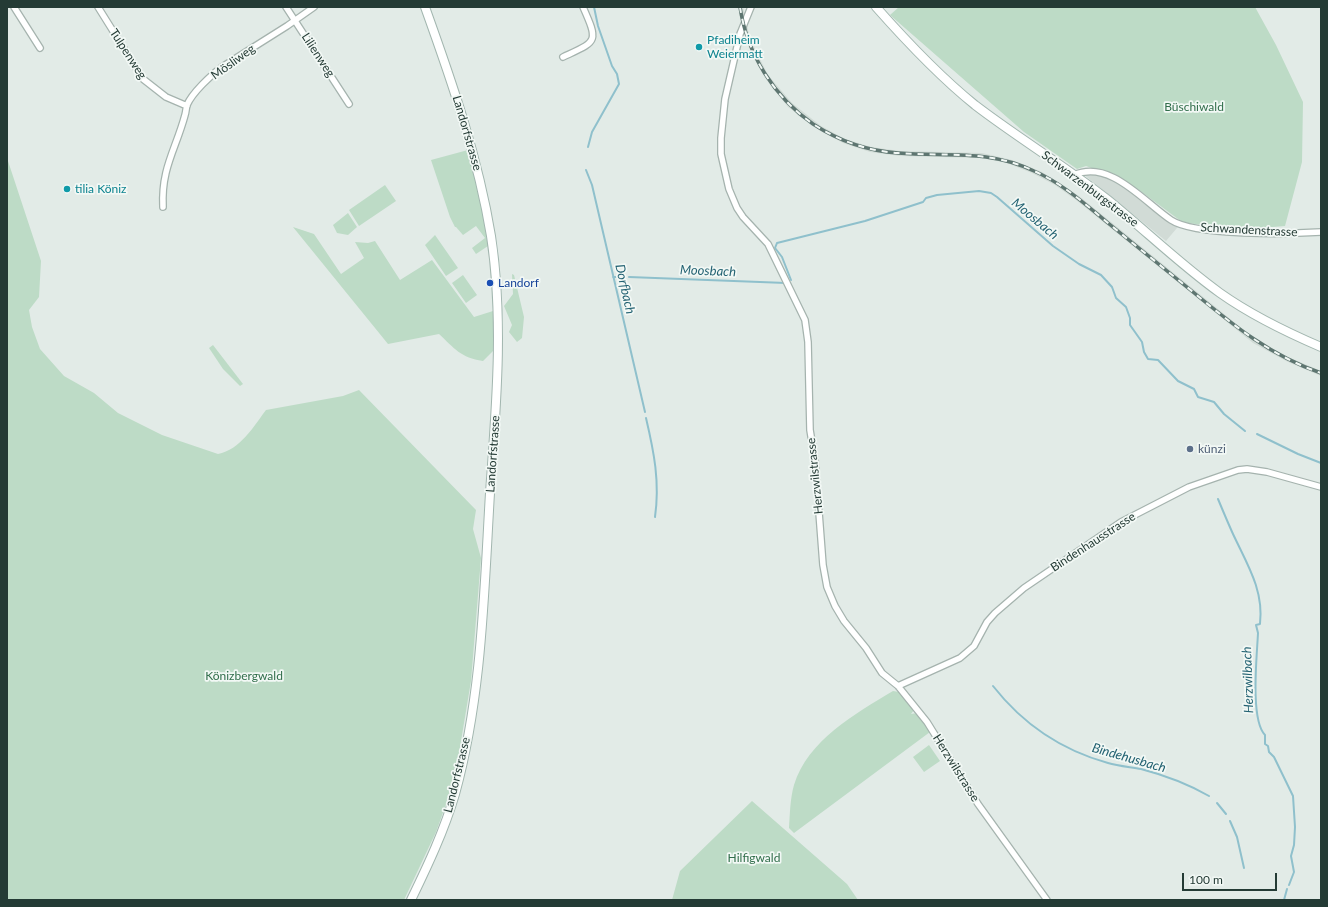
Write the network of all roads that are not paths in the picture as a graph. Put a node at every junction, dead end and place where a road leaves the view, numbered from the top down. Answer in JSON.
{"nodes":[{"id":1,"x":14,"y":7,"type":"edge"},
{"id":2,"x":98,"y":7,"type":"edge"},
{"id":3,"x":286,"y":7,"type":"edge"},
{"id":4,"x":314,"y":7,"type":"edge"},
{"id":5,"x":425,"y":7,"type":"edge"},
{"id":6,"x":583,"y":7,"type":"edge"},
{"id":7,"x":751,"y":7,"type":"edge"},
{"id":8,"x":876,"y":7,"type":"edge"},
{"id":9,"x":295,"y":21,"type":"junction"},
{"id":10,"x":40,"y":48,"type":"dead end"},
{"id":11,"x":563,"y":57,"type":"dead end"},
{"id":12,"x":349,"y":104,"type":"dead end"},
{"id":13,"x":187,"y":106,"type":"junction"},
{"id":14,"x":1074,"y":175,"type":"junction"},
{"id":15,"x":163,"y":207,"type":"dead end"},
{"id":16,"x":1321,"y":232,"type":"edge"},
{"id":17,"x":1321,"y":347,"type":"edge"},
{"id":18,"x":1321,"y":487,"type":"edge"},
{"id":19,"x":898,"y":686,"type":"junction"},
{"id":20,"x":411,"y":900,"type":"edge"},
{"id":21,"x":1047,"y":900,"type":"edge"}],
"edges":[{"from":1,"to":10,"type":"street"},
{"from":2,"to":13,"type":"street","name":"Tulpenweg"},
{"from":3,"to":9,"type":"street","name":"Lilienweg"},
{"from":4,"to":9,"type":"street","name":"Mösliweg"},
{"from":5,"to":20,"type":"street","name":"Landorfstrasse"},
{"from":6,"to":11,"type":"street"},
{"from":7,"to":19,"type":"street","name":"Herzwilstrasse"},
{"from":8,"to":14,"type":"street","name":"Schwarzenburgstrasse"},
{"from":9,"to":12,"type":"street","name":"Lilienweg"},
{"from":9,"to":13,"type":"street","name":"Mösliweg"},
{"from":13,"to":15,"type":"street","name":"Mösliweg"},
{"from":14,"to":16,"type":"street","name":"Schwandenstrasse"},
{"from":14,"to":17,"type":"street","name":"Schwarzenburgstrasse"},
{"from":18,"to":19,"type":"street","name":"Bindenhausstrasse"},
{"from":19,"to":21,"type":"street","name":"Herzwilstrasse"}]}
